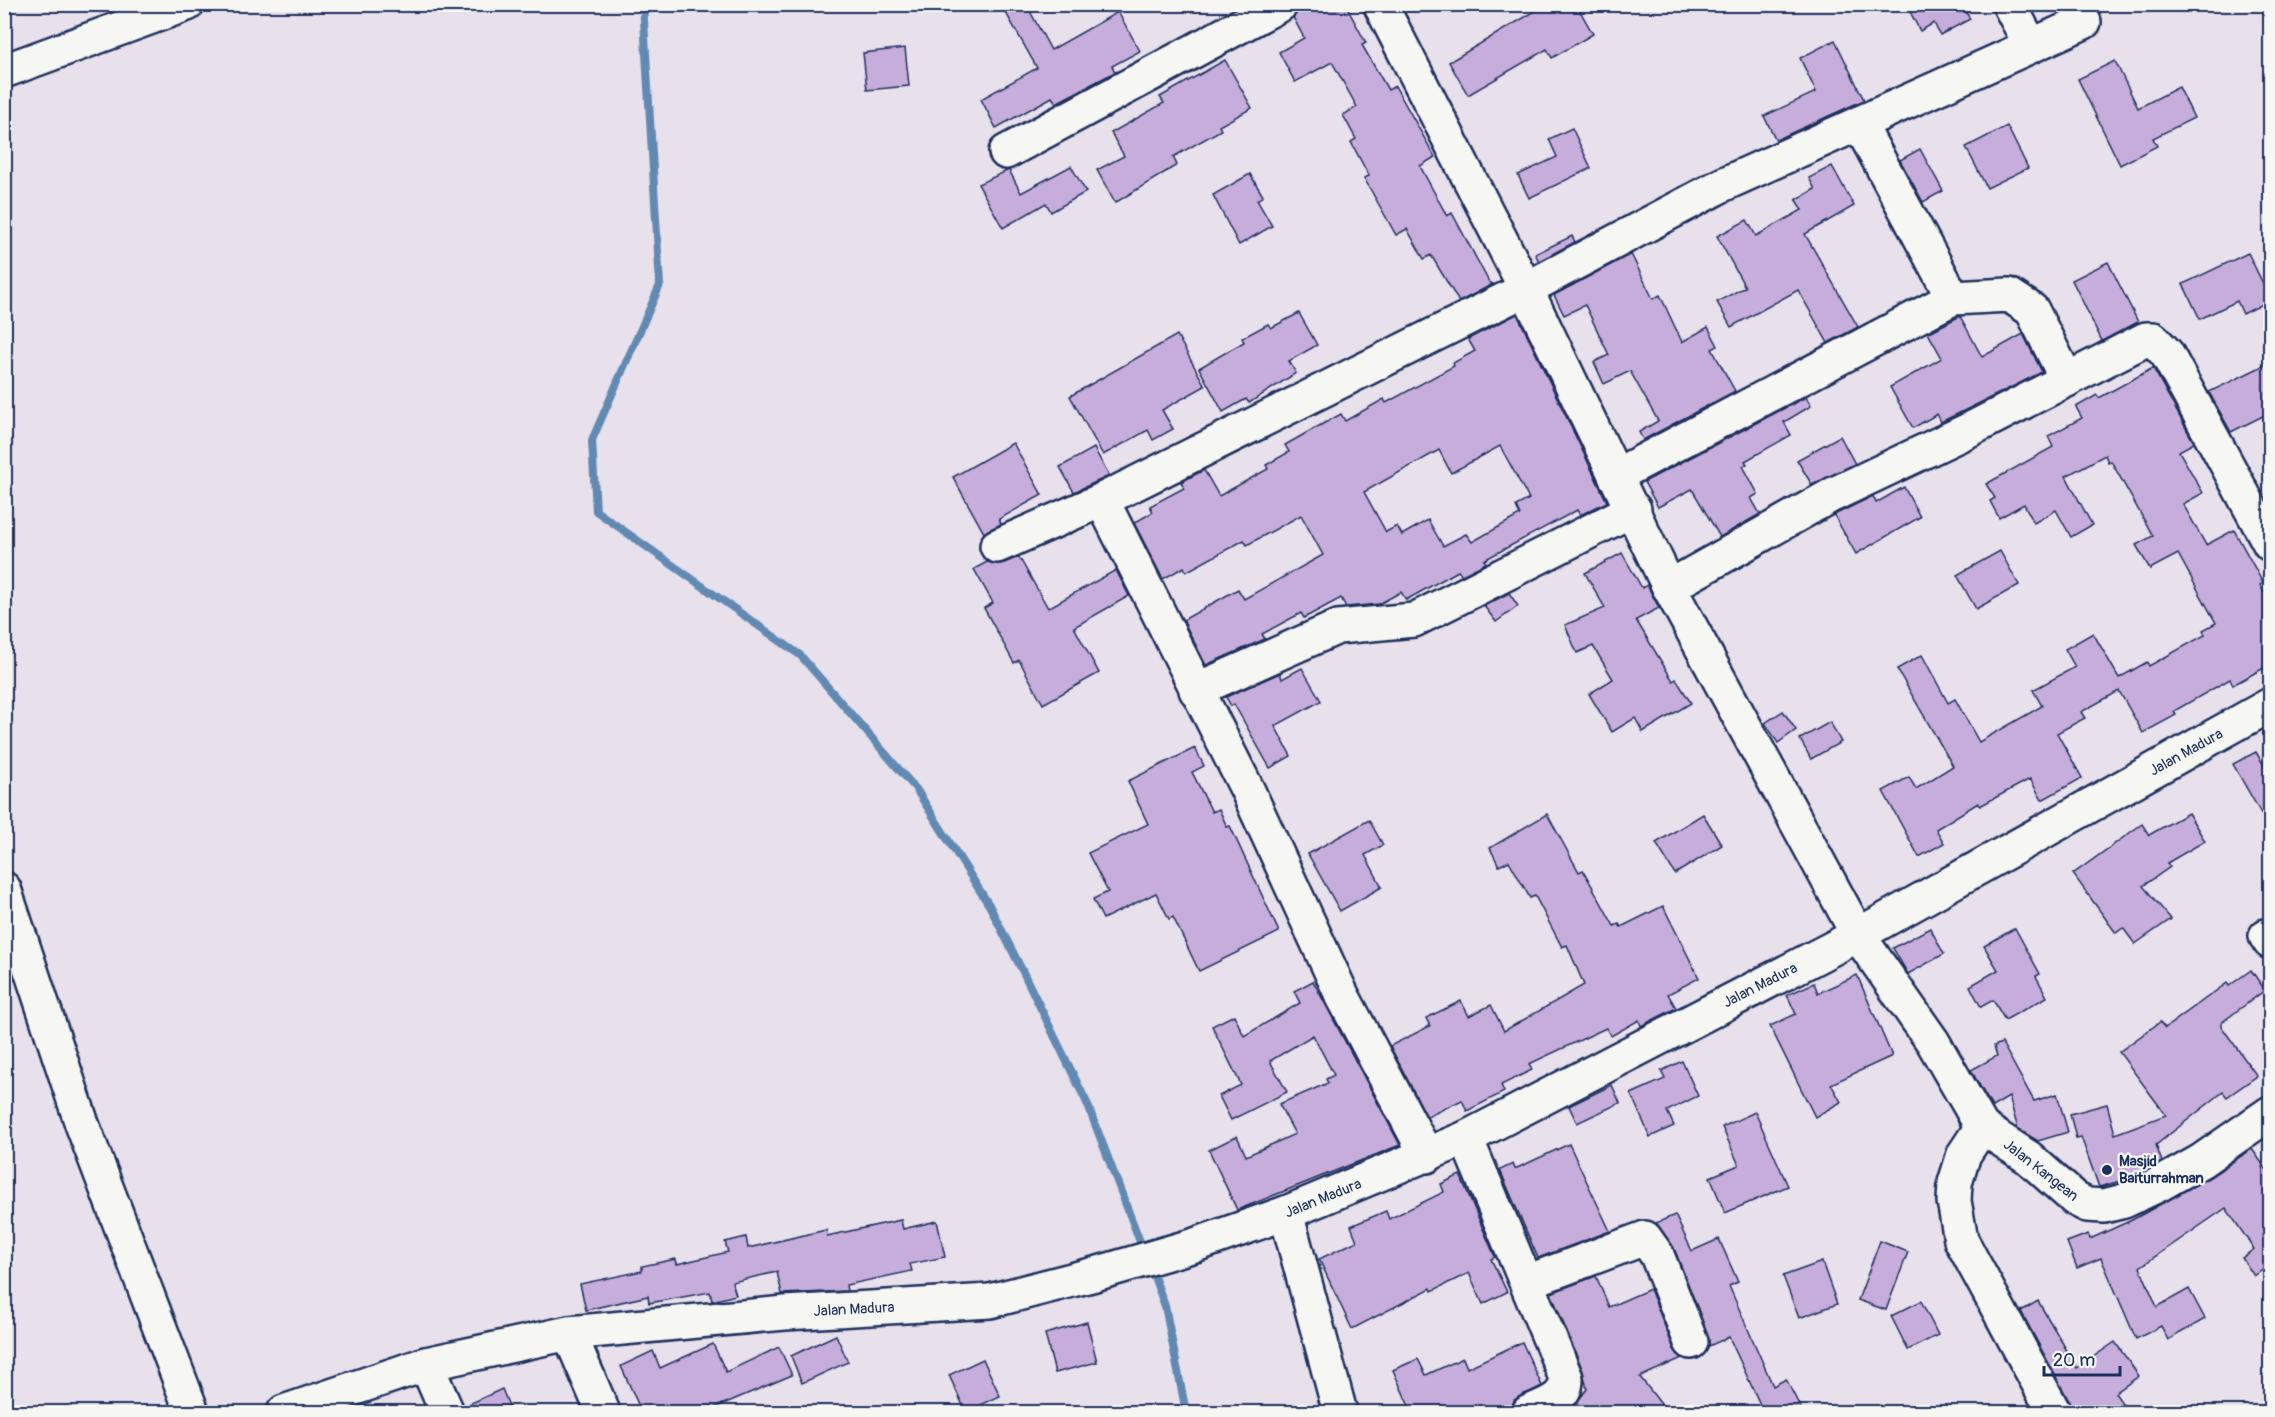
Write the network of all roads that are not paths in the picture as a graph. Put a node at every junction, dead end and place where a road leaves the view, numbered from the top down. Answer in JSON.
{"nodes":[{"id":1,"x":187,"y":4,"type":"edge"},
{"id":2,"x":1281,"y":4,"type":"edge"},
{"id":3,"x":1380,"y":4,"type":"edge"},
{"id":4,"x":2009,"y":4,"type":"edge"},
{"id":5,"x":2084,"y":22,"type":"dead end"},
{"id":6,"x":2030,"y":44,"type":"junction"},
{"id":7,"x":4,"y":71,"type":"edge"},
{"id":8,"x":1860,"y":123,"type":"junction"},
{"id":9,"x":1006,"y":152,"type":"dead end"},
{"id":10,"x":1526,"y":289,"type":"junction"},
{"id":11,"x":1953,"y":298,"type":"junction"},
{"id":12,"x":2067,"y":380,"type":"junction"},
{"id":13,"x":1615,"y":476,"type":"junction"},
{"id":14,"x":1102,"y":500,"type":"junction"},
{"id":15,"x":1634,"y":509,"type":"junction"},
{"id":16,"x":2271,"y":544,"type":"edge"},
{"id":17,"x":997,"y":546,"type":"dead end"},
{"id":18,"x":1669,"y":587,"type":"junction"},
{"id":19,"x":1196,"y":690,"type":"junction"},
{"id":20,"x":2271,"y":705,"type":"edge"},
{"id":21,"x":4,"y":888,"type":"edge"},
{"id":22,"x":1858,"y":935,"type":"junction"},
{"id":23,"x":2271,"y":1113,"type":"edge"},
{"id":24,"x":1982,"y":1127,"type":"junction"},
{"id":25,"x":1466,"y":1138,"type":"junction"},
{"id":26,"x":1427,"y":1156,"type":"junction"},
{"id":27,"x":1286,"y":1213,"type":"junction"},
{"id":28,"x":1527,"y":1282,"type":"junction"},
{"id":29,"x":569,"y":1333,"type":"junction"},
{"id":30,"x":1691,"y":1342,"type":"dead end"},
{"id":31,"x":426,"y":1364,"type":"junction"},
{"id":32,"x":192,"y":1413,"type":"edge"},
{"id":33,"x":284,"y":1413,"type":"edge"},
{"id":34,"x":447,"y":1413,"type":"edge"},
{"id":35,"x":603,"y":1413,"type":"edge"},
{"id":36,"x":1340,"y":1413,"type":"edge"},
{"id":37,"x":1529,"y":1413,"type":"edge"},
{"id":38,"x":2054,"y":1413,"type":"edge"}],
"edges":[{"from":1,"to":7,"type":"street"},
{"from":2,"to":9,"type":"street"},
{"from":3,"to":10,"type":"street","name":"Jalan Kangean"},
{"from":4,"to":6,"type":"street"},
{"from":5,"to":6,"type":"street"},
{"from":6,"to":8,"type":"street"},
{"from":8,"to":10,"type":"street"},
{"from":8,"to":11,"type":"street"},
{"from":10,"to":13,"type":"street","name":"Jalan Kangean"},
{"from":10,"to":14,"type":"street"},
{"from":11,"to":12,"type":"street"},
{"from":11,"to":13,"type":"street"},
{"from":12,"to":16,"type":"street"},
{"from":12,"to":18,"type":"street"},
{"from":13,"to":15,"type":"street","name":"Jalan Kangean"},
{"from":14,"to":17,"type":"street"},
{"from":14,"to":19,"type":"street"},
{"from":15,"to":18,"type":"street","name":"Jalan Kangean"},
{"from":15,"to":19,"type":"street"},
{"from":18,"to":22,"type":"street","name":"Jalan Kangean"},
{"from":19,"to":26,"type":"street"},
{"from":20,"to":22,"type":"street","name":"Jalan Madura"},
{"from":21,"to":32,"type":"street"},
{"from":22,"to":24,"type":"street","name":"Jalan Kangean"},
{"from":22,"to":25,"type":"street","name":"Jalan Madura"},
{"from":23,"to":24,"type":"street","name":"Jalan Kangean"},
{"from":24,"to":38,"type":"street"},
{"from":25,"to":26,"type":"street","name":"Jalan Madura"},
{"from":25,"to":28,"type":"street"},
{"from":26,"to":27,"type":"street","name":"Jalan Madura"},
{"from":27,"to":29,"type":"street","name":"Jalan Madura"},
{"from":27,"to":36,"type":"street"},
{"from":28,"to":30,"type":"street"},
{"from":28,"to":37,"type":"street"},
{"from":29,"to":31,"type":"street","name":"Jalan Madura"},
{"from":29,"to":35,"type":"street"},
{"from":31,"to":33,"type":"street","name":"Jalan Madura"},
{"from":31,"to":34,"type":"street"}]}
